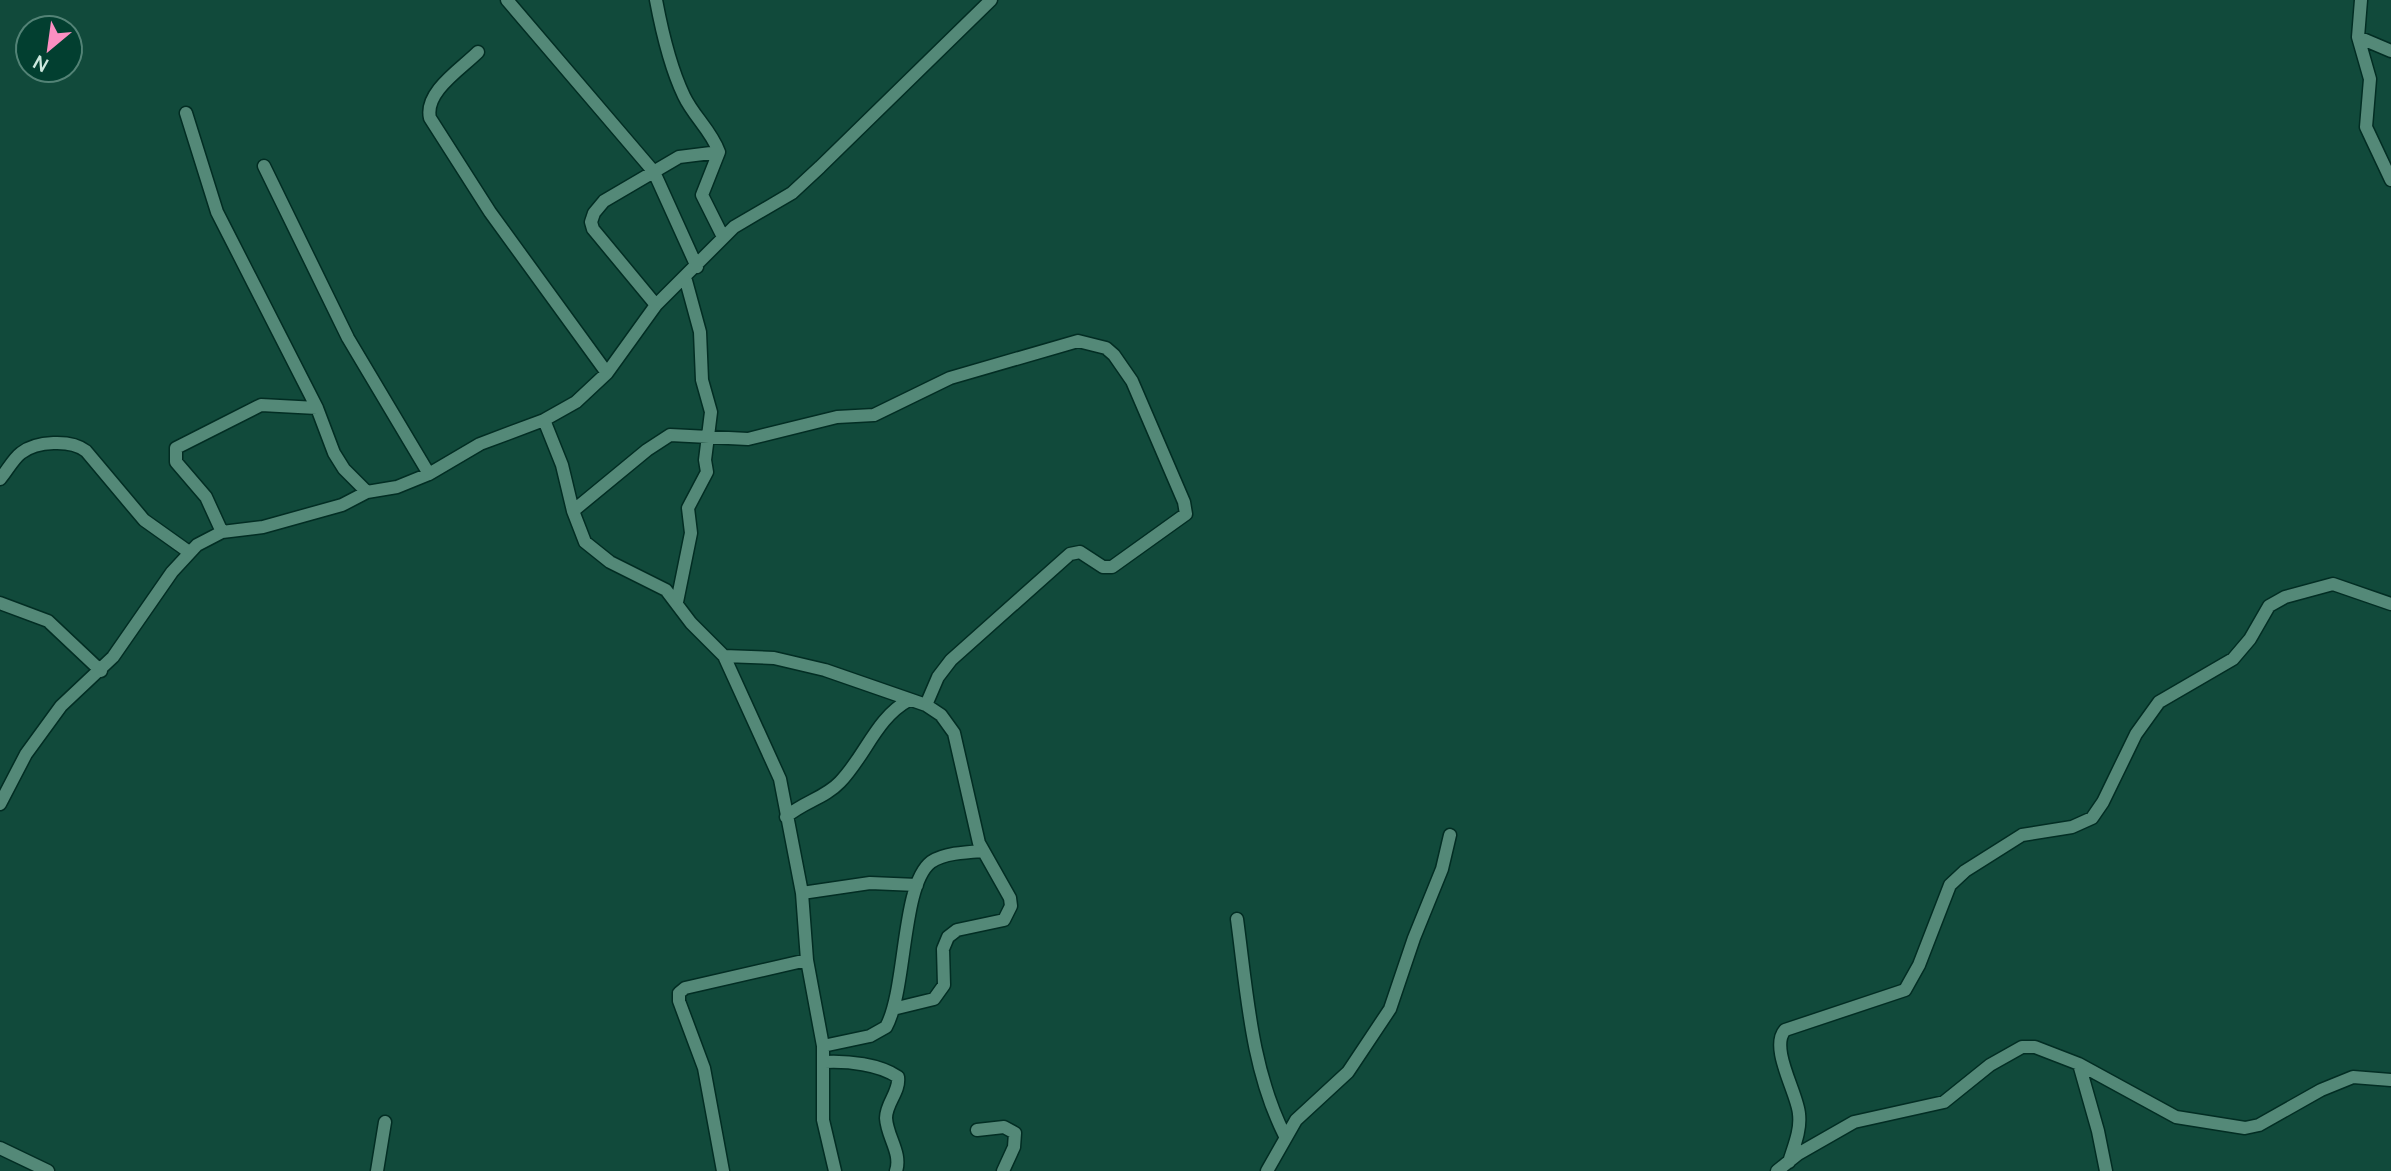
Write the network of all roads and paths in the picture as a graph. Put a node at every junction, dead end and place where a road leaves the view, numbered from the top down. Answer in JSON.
{"nodes":[{"id":1,"x":507,"y":0,"type":"edge"},
{"id":2,"x":656,"y":0,"type":"edge"},
{"id":3,"x":991,"y":0,"type":"edge"},
{"id":4,"x":2361,"y":0,"type":"edge"},
{"id":5,"x":2358,"y":37,"type":"junction"},
{"id":6,"x":2391,"y":51,"type":"edge"},
{"id":7,"x":478,"y":52,"type":"dead end"},
{"id":8,"x":186,"y":113,"type":"dead end"},
{"id":9,"x":719,"y":152,"type":"junction"},
{"id":10,"x":264,"y":166,"type":"dead end"},
{"id":11,"x":654,"y":172,"type":"junction"},
{"id":12,"x":2391,"y":180,"type":"edge"},
{"id":13,"x":723,"y":237,"type":"junction"},
{"id":14,"x":696,"y":267,"type":"junction"},
{"id":15,"x":685,"y":277,"type":"junction"},
{"id":16,"x":656,"y":305,"type":"junction"},
{"id":17,"x":607,"y":373,"type":"junction"},
{"id":18,"x":317,"y":408,"type":"junction"},
{"id":19,"x":544,"y":421,"type":"junction"},
{"id":20,"x":708,"y":439,"type":"junction"},
{"id":21,"x":429,"y":474,"type":"junction"},
{"id":22,"x":0,"y":479,"type":"edge"},
{"id":23,"x":367,"y":492,"type":"junction"},
{"id":24,"x":573,"y":511,"type":"junction"},
{"id":25,"x":222,"y":532,"type":"junction"},
{"id":26,"x":189,"y":552,"type":"junction"},
{"id":27,"x":677,"y":602,"type":"junction"},
{"id":28,"x":0,"y":603,"type":"edge"},
{"id":29,"x":2391,"y":604,"type":"edge"},
{"id":30,"x":724,"y":656,"type":"junction"},
{"id":31,"x":101,"y":671,"type":"junction"},
{"id":32,"x":909,"y":699,"type":"junction"},
{"id":33,"x":926,"y":705,"type":"junction"},
{"id":34,"x":0,"y":804,"type":"edge"},
{"id":35,"x":786,"y":817,"type":"junction"},
{"id":36,"x":1450,"y":835,"type":"dead end"},
{"id":37,"x":983,"y":852,"type":"junction"},
{"id":38,"x":917,"y":885,"type":"junction"},
{"id":39,"x":802,"y":893,"type":"junction"},
{"id":40,"x":1237,"y":919,"type":"dead end"},
{"id":41,"x":807,"y":960,"type":"junction"},
{"id":42,"x":893,"y":1009,"type":"junction"},
{"id":43,"x":823,"y":1046,"type":"junction"},
{"id":44,"x":825,"y":1062,"type":"junction"},
{"id":45,"x":2079,"y":1064,"type":"junction"},
{"id":46,"x":2391,"y":1080,"type":"edge"},
{"id":47,"x":385,"y":1122,"type":"dead end"},
{"id":48,"x":977,"y":1130,"type":"dead end"},
{"id":49,"x":1285,"y":1136,"type":"junction"},
{"id":50,"x":0,"y":1148,"type":"edge"},
{"id":51,"x":1789,"y":1162,"type":"junction"},
{"id":52,"x":48,"y":1171,"type":"edge"},
{"id":53,"x":377,"y":1171,"type":"edge"},
{"id":54,"x":723,"y":1171,"type":"edge"},
{"id":55,"x":835,"y":1171,"type":"edge"},
{"id":56,"x":896,"y":1171,"type":"edge"},
{"id":57,"x":1003,"y":1171,"type":"edge"},
{"id":58,"x":1267,"y":1171,"type":"edge"},
{"id":59,"x":1777,"y":1171,"type":"edge"},
{"id":60,"x":2106,"y":1171,"type":"edge"}],
"edges":[{"from":1,"to":11,"type":"street"},
{"from":2,"to":9,"type":"street"},
{"from":3,"to":13,"type":"street"},
{"from":4,"to":5,"type":"street"},
{"from":5,"to":6,"type":"street"},
{"from":5,"to":12,"type":"street"},
{"from":7,"to":17,"type":"street"},
{"from":8,"to":18,"type":"street"},
{"from":9,"to":11,"type":"street"},
{"from":9,"to":13,"type":"street"},
{"from":10,"to":21,"type":"street"},
{"from":11,"to":14,"type":"street"},
{"from":11,"to":16,"type":"street"},
{"from":13,"to":14,"type":"street"},
{"from":14,"to":15,"type":"street"},
{"from":15,"to":16,"type":"street"},
{"from":15,"to":20,"type":"street"},
{"from":16,"to":17,"type":"street"},
{"from":17,"to":19,"type":"street"},
{"from":18,"to":23,"type":"street"},
{"from":18,"to":25,"type":"street"},
{"from":19,"to":21,"type":"street"},
{"from":19,"to":24,"type":"street"},
{"from":20,"to":24,"type":"street"},
{"from":20,"to":27,"type":"street"},
{"from":20,"to":33,"type":"street"},
{"from":21,"to":23,"type":"street"},
{"from":22,"to":26,"type":"street"},
{"from":23,"to":25,"type":"street"},
{"from":24,"to":27,"type":"street"},
{"from":25,"to":26,"type":"street"},
{"from":26,"to":31,"type":"street"},
{"from":27,"to":30,"type":"street"},
{"from":28,"to":31,"type":"street"},
{"from":29,"to":51,"type":"street"},
{"from":30,"to":32,"type":"street"},
{"from":30,"to":35,"type":"street"},
{"from":31,"to":34,"type":"street"},
{"from":32,"to":33,"type":"street"},
{"from":32,"to":35,"type":"street"},
{"from":33,"to":37,"type":"street"},
{"from":35,"to":39,"type":"street"},
{"from":36,"to":49,"type":"street"},
{"from":37,"to":38,"type":"street"},
{"from":37,"to":42,"type":"street"},
{"from":38,"to":39,"type":"street"},
{"from":38,"to":42,"type":"street"},
{"from":39,"to":41,"type":"street"},
{"from":40,"to":49,"type":"street"},
{"from":41,"to":43,"type":"street"},
{"from":41,"to":54,"type":"street"},
{"from":42,"to":43,"type":"street"},
{"from":43,"to":44,"type":"street"},
{"from":44,"to":55,"type":"street"},
{"from":44,"to":56,"type":"street"},
{"from":45,"to":46,"type":"street"},
{"from":45,"to":51,"type":"street"},
{"from":45,"to":60,"type":"street"},
{"from":47,"to":53,"type":"street"},
{"from":48,"to":57,"type":"street"},
{"from":49,"to":58,"type":"street"},
{"from":50,"to":52,"type":"street"},
{"from":51,"to":59,"type":"street"}]}
